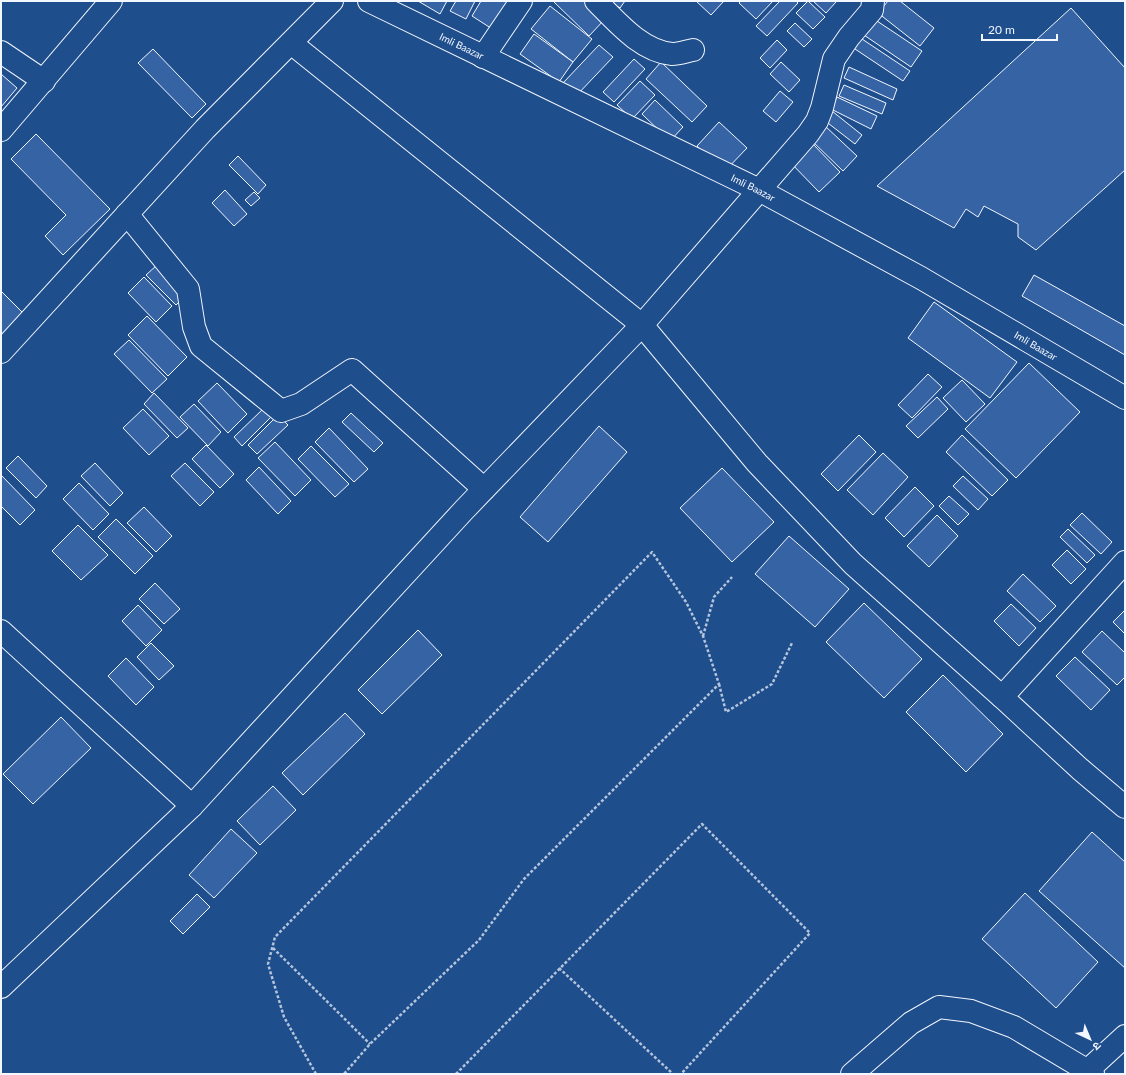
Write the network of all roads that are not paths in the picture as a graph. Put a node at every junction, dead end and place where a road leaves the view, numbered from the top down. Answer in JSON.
{"nodes":[{"id":1,"x":332,"y":1,"type":"edge"},
{"id":2,"x":369,"y":1,"type":"edge"},
{"id":3,"x":521,"y":1,"type":"edge"},
{"id":4,"x":596,"y":1,"type":"edge"},
{"id":5,"x":873,"y":1,"type":"edge"},
{"id":6,"x":109,"y":2,"type":"edge"},
{"id":7,"x":291,"y":43,"type":"junction"},
{"id":8,"x":694,"y":50,"type":"dead end"},
{"id":9,"x":1,"y":52,"type":"edge"},
{"id":10,"x":483,"y":57,"type":"junction"},
{"id":11,"x":44,"y":81,"type":"junction"},
{"id":12,"x":1,"y":130,"type":"edge"},
{"id":13,"x":759,"y":190,"type":"junction"},
{"id":14,"x":127,"y":214,"type":"junction"},
{"id":15,"x":642,"y":325,"type":"junction"},
{"id":16,"x":1,"y":352,"type":"edge"},
{"id":17,"x":1125,"y":398,"type":"edge"},
{"id":18,"x":484,"y":489,"type":"junction"},
{"id":19,"x":1125,"y":562,"type":"edge"},
{"id":20,"x":1,"y":631,"type":"edge"},
{"id":21,"x":1002,"y":697,"type":"junction"},
{"id":22,"x":192,"y":806,"type":"junction"},
{"id":23,"x":1125,"y":807,"type":"edge"},
{"id":24,"x":1,"y":987,"type":"edge"},
{"id":25,"x":1125,"y":1036,"type":"edge"},
{"id":26,"x":1091,"y":1072,"type":"edge"},
{"id":27,"x":852,"y":1074,"type":"edge"}],
"edges":[{"from":1,"to":7,"type":"street"},
{"from":2,"to":10,"type":"street","name":"Imli Baazar"},
{"from":3,"to":10,"type":"street"},
{"from":4,"to":8,"type":"street"},
{"from":5,"to":13,"type":"street"},
{"from":6,"to":11,"type":"street"},
{"from":7,"to":14,"type":"street"},
{"from":7,"to":15,"type":"street"},
{"from":9,"to":11,"type":"street"},
{"from":10,"to":13,"type":"street","name":"Imli Baazar"},
{"from":11,"to":12,"type":"street"},
{"from":13,"to":15,"type":"street"},
{"from":13,"to":17,"type":"street","name":"Imli Baazar"},
{"from":14,"to":16,"type":"street"},
{"from":14,"to":18,"type":"street"},
{"from":15,"to":18,"type":"street"},
{"from":15,"to":21,"type":"street"},
{"from":18,"to":22,"type":"street"},
{"from":19,"to":21,"type":"street"},
{"from":20,"to":22,"type":"street"},
{"from":21,"to":23,"type":"street"},
{"from":22,"to":24,"type":"street"},
{"from":25,"to":26,"type":"street"},
{"from":26,"to":27,"type":"street"}]}
